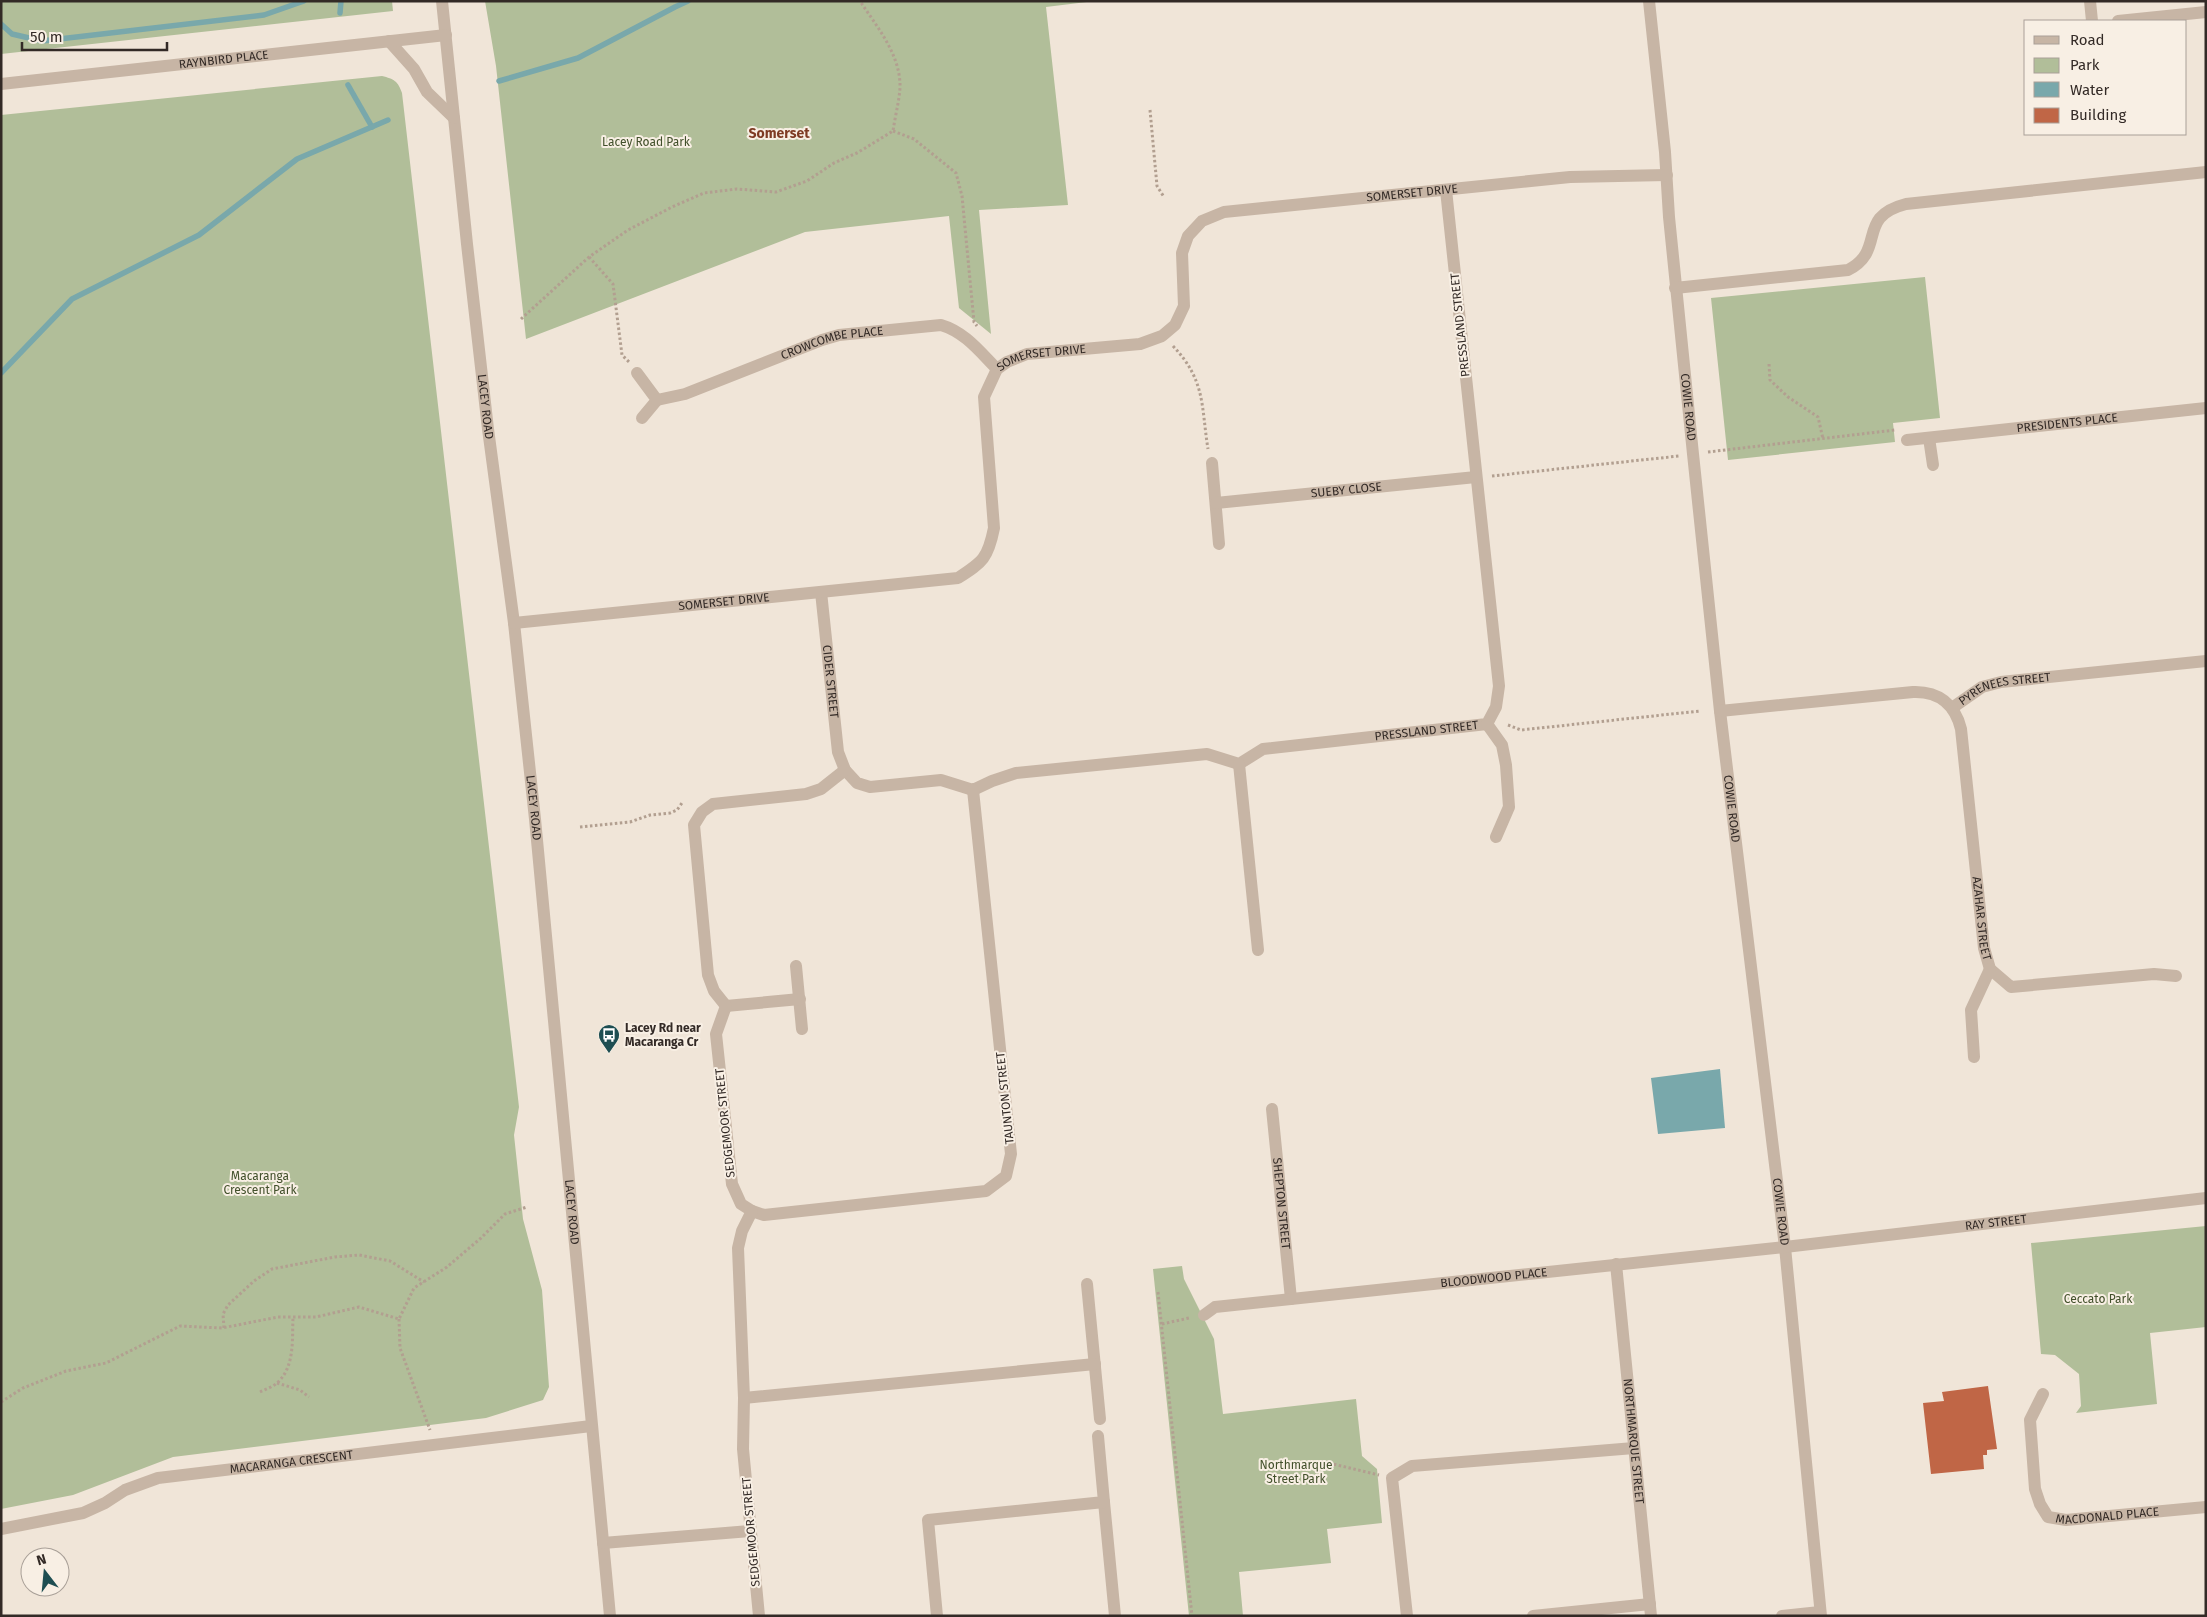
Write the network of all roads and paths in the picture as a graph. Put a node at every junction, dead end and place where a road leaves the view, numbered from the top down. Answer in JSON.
{"nodes":[{"id":1,"x":442,"y":1,"type":"edge"},
{"id":2,"x":860,"y":1,"type":"edge"},
{"id":3,"x":1649,"y":1,"type":"edge"},
{"id":4,"x":2090,"y":1,"type":"edge"},
{"id":5,"x":2206,"y":12,"type":"edge"},
{"id":6,"x":2092,"y":20,"type":"edge"},
{"id":7,"x":2128,"y":20,"type":"edge"},
{"id":8,"x":446,"y":35,"type":"junction"},
{"id":9,"x":389,"y":41,"type":"junction"},
{"id":10,"x":1,"y":84,"type":"edge"},
{"id":11,"x":1150,"y":110,"type":"dead end"},
{"id":12,"x":454,"y":118,"type":"junction"},
{"id":13,"x":893,"y":131,"type":"junction"},
{"id":14,"x":2206,"y":172,"type":"edge"},
{"id":15,"x":1667,"y":176,"type":"junction"},
{"id":16,"x":1446,"y":190,"type":"junction"},
{"id":17,"x":1164,"y":197,"type":"dead end"},
{"id":18,"x":589,"y":257,"type":"junction"},
{"id":19,"x":1675,"y":288,"type":"junction"},
{"id":20,"x":520,"y":319,"type":"dead end"},
{"id":21,"x":979,"y":330,"type":"dead end"},
{"id":22,"x":1162,"y":336,"type":"junction"},
{"id":23,"x":1769,"y":364,"type":"dead end"},
{"id":24,"x":997,"y":370,"type":"junction"},
{"id":25,"x":637,"y":373,"type":"joint"},
{"id":26,"x":657,"y":400,"type":"junction"},
{"id":27,"x":2206,"y":408,"type":"edge"},
{"id":28,"x":642,"y":418,"type":"dead end"},
{"id":29,"x":1823,"y":438,"type":"junction"},
{"id":30,"x":1929,"y":438,"type":"junction"},
{"id":31,"x":1907,"y":440,"type":"joint"},
{"id":32,"x":1707,"y":452,"type":"dead end"},
{"id":33,"x":1679,"y":456,"type":"dead end"},
{"id":34,"x":1212,"y":463,"type":"joint"},
{"id":35,"x":1932,"y":465,"type":"dead end"},
{"id":36,"x":1476,"y":477,"type":"junction"},
{"id":37,"x":1216,"y":503,"type":"junction"},
{"id":38,"x":1219,"y":544,"type":"dead end"},
{"id":39,"x":821,"y":592,"type":"junction"},
{"id":40,"x":514,"y":623,"type":"junction"},
{"id":41,"x":2206,"y":661,"type":"edge"},
{"id":42,"x":1952,"y":708,"type":"junction"},
{"id":43,"x":1700,"y":711,"type":"dead end"},
{"id":44,"x":1720,"y":711,"type":"junction"},
{"id":45,"x":1488,"y":724,"type":"junction"},
{"id":46,"x":1239,"y":764,"type":"junction"},
{"id":47,"x":845,"y":770,"type":"junction"},
{"id":48,"x":974,"y":790,"type":"junction"},
{"id":49,"x":682,"y":804,"type":"dead end"},
{"id":50,"x":580,"y":827,"type":"dead end"},
{"id":51,"x":1496,"y":837,"type":"dead end"},
{"id":52,"x":1258,"y":950,"type":"dead end"},
{"id":53,"x":796,"y":966,"type":"dead end"},
{"id":54,"x":1990,"y":969,"type":"junction"},
{"id":55,"x":2176,"y":976,"type":"dead end"},
{"id":56,"x":800,"y":999,"type":"junction"},
{"id":57,"x":726,"y":1006,"type":"junction"},
{"id":58,"x":802,"y":1029,"type":"dead end"},
{"id":59,"x":1974,"y":1057,"type":"dead end"},
{"id":60,"x":1272,"y":1110,"type":"dead end"},
{"id":61,"x":2206,"y":1198,"type":"edge"},
{"id":62,"x":526,"y":1207,"type":"dead end"},
{"id":63,"x":752,"y":1211,"type":"junction"},
{"id":64,"x":1785,"y":1247,"type":"junction"},
{"id":65,"x":1616,"y":1264,"type":"junction"},
{"id":66,"x":424,"y":1282,"type":"junction"},
{"id":67,"x":1087,"y":1284,"type":"dead end"},
{"id":68,"x":1158,"y":1292,"type":"dead end"},
{"id":69,"x":1291,"y":1299,"type":"junction"},
{"id":70,"x":1204,"y":1315,"type":"joint"},
{"id":71,"x":293,"y":1317,"type":"junction"},
{"id":72,"x":399,"y":1320,"type":"junction"},
{"id":73,"x":1162,"y":1324,"type":"junction"},
{"id":74,"x":224,"y":1328,"type":"junction"},
{"id":75,"x":1095,"y":1364,"type":"junction"},
{"id":76,"x":277,"y":1383,"type":"junction"},
{"id":77,"x":260,"y":1392,"type":"dead end"},
{"id":78,"x":2043,"y":1394,"type":"dead end"},
{"id":79,"x":309,"y":1397,"type":"dead end"},
{"id":80,"x":744,"y":1398,"type":"junction"},
{"id":81,"x":1,"y":1402,"type":"edge"},
{"id":82,"x":1100,"y":1418,"type":"dead end"},
{"id":83,"x":591,"y":1426,"type":"junction"},
{"id":84,"x":1098,"y":1436,"type":"dead end"},
{"id":85,"x":436,"y":1444,"type":"junction"},
{"id":86,"x":1634,"y":1448,"type":"junction"},
{"id":87,"x":1329,"y":1463,"type":"dead end"},
{"id":88,"x":1392,"y":1478,"type":"junction"},
{"id":89,"x":1104,"y":1502,"type":"junction"},
{"id":90,"x":2206,"y":1507,"type":"edge"},
{"id":91,"x":1,"y":1529,"type":"edge"},
{"id":92,"x":750,"y":1531,"type":"junction"},
{"id":93,"x":603,"y":1543,"type":"junction"},
{"id":94,"x":1650,"y":1610,"type":"edge"},
{"id":95,"x":1821,"y":1614,"type":"edge"},
{"id":96,"x":610,"y":1616,"type":"edge"},
{"id":97,"x":759,"y":1616,"type":"edge"},
{"id":98,"x":937,"y":1616,"type":"edge"},
{"id":99,"x":1115,"y":1616,"type":"edge"},
{"id":100,"x":1192,"y":1616,"type":"edge"},
{"id":101,"x":1407,"y":1616,"type":"edge"},
{"id":102,"x":1533,"y":1616,"type":"edge"},
{"id":103,"x":1782,"y":1616,"type":"edge"}],
"edges":[{"from":1,"to":8,"type":"street","name":"LACEY ROAD"},
{"from":2,"to":13,"type":"path"},
{"from":3,"to":15,"type":"street","name":"COWIE ROAD"},
{"from":4,"to":6,"type":"street"},
{"from":5,"to":7,"type":"street"},
{"from":8,"to":9,"type":"street","name":"RAYNBIRD PLACE"},
{"from":8,"to":12,"type":"street","name":"LACEY ROAD"},
{"from":9,"to":10,"type":"street","name":"RAYNBIRD PLACE"},
{"from":9,"to":12,"type":"street"},
{"from":11,"to":17,"type":"path"},
{"from":12,"to":40,"type":"street","name":"LACEY ROAD"},
{"from":13,"to":18,"type":"path"},
{"from":13,"to":21,"type":"path"},
{"from":14,"to":19,"type":"street"},
{"from":15,"to":16,"type":"street","name":"SOMERSET DRIVE"},
{"from":15,"to":19,"type":"street","name":"COWIE ROAD"},
{"from":16,"to":22,"type":"street","name":"SOMERSET DRIVE"},
{"from":16,"to":36,"type":"street","name":"PRESSLAND STREET"},
{"from":18,"to":20,"type":"path"},
{"from":18,"to":25,"type":"path"},
{"from":19,"to":44,"type":"street","name":"COWIE ROAD"},
{"from":22,"to":24,"type":"street","name":"SOMERSET DRIVE"},
{"from":22,"to":34,"type":"path"},
{"from":23,"to":29,"type":"path"},
{"from":24,"to":26,"type":"street","name":"CROWCOMBE PLACE"},
{"from":24,"to":39,"type":"street","name":"SOMERSET DRIVE"},
{"from":25,"to":26,"type":"street"},
{"from":26,"to":28,"type":"street"},
{"from":27,"to":30,"type":"street","name":"PRESIDENTS PLACE"},
{"from":29,"to":31,"type":"path"},
{"from":29,"to":32,"type":"path"},
{"from":30,"to":31,"type":"street","name":"PRESIDENTS PLACE"},
{"from":30,"to":35,"type":"street"},
{"from":33,"to":36,"type":"path"},
{"from":34,"to":37,"type":"street"},
{"from":36,"to":37,"type":"street","name":"SUEBY CLOSE"},
{"from":36,"to":45,"type":"street","name":"PRESSLAND STREET"},
{"from":37,"to":38,"type":"street"},
{"from":39,"to":40,"type":"street","name":"SOMERSET DRIVE"},
{"from":39,"to":47,"type":"street","name":"CIDER STREET"},
{"from":40,"to":83,"type":"street","name":"LACEY ROAD"},
{"from":41,"to":42,"type":"street","name":"PYRENEES STREET"},
{"from":42,"to":44,"type":"street","name":"PYRENEES STREET"},
{"from":42,"to":54,"type":"street","name":"AZAHAR STREET"},
{"from":43,"to":45,"type":"path"},
{"from":44,"to":64,"type":"street","name":"COWIE ROAD"},
{"from":45,"to":46,"type":"street","name":"PRESSLAND STREET"},
{"from":45,"to":51,"type":"street"},
{"from":46,"to":48,"type":"street"},
{"from":46,"to":52,"type":"street"},
{"from":47,"to":48,"type":"street"},
{"from":47,"to":57,"type":"street"},
{"from":48,"to":63,"type":"street","name":"TAUNTON STREET"},
{"from":49,"to":50,"type":"path"},
{"from":53,"to":56,"type":"street"},
{"from":54,"to":55,"type":"street","name":"AZAHAR STREET"},
{"from":54,"to":59,"type":"street"},
{"from":56,"to":57,"type":"street"},
{"from":56,"to":58,"type":"street"},
{"from":57,"to":63,"type":"street","name":"SEDGEMOOR STREET"},
{"from":60,"to":69,"type":"street","name":"SHEPTON STREET"},
{"from":61,"to":64,"type":"street","name":"RAY STREET"},
{"from":62,"to":66,"type":"path"},
{"from":63,"to":80,"type":"street","name":"SEDGEMOOR STREET"},
{"from":64,"to":65,"type":"street","name":"BLOODWOOD PLACE"},
{"from":64,"to":95,"type":"street","name":"COWIE ROAD"},
{"from":65,"to":69,"type":"street","name":"BLOODWOOD PLACE"},
{"from":65,"to":86,"type":"street","name":"NORTHMARQUE STREET"},
{"from":66,"to":72,"type":"path"},
{"from":66,"to":74,"type":"path"},
{"from":67,"to":75,"type":"street"},
{"from":68,"to":73,"type":"path"},
{"from":69,"to":70,"type":"street","name":"BLOODWOOD PLACE"},
{"from":70,"to":73,"type":"path"},
{"from":71,"to":72,"type":"path"},
{"from":71,"to":74,"type":"path"},
{"from":71,"to":76,"type":"path"},
{"from":72,"to":85,"type":"path"},
{"from":73,"to":100,"type":"path"},
{"from":74,"to":81,"type":"path"},
{"from":75,"to":80,"type":"street"},
{"from":75,"to":82,"type":"street"},
{"from":76,"to":77,"type":"path"},
{"from":76,"to":79,"type":"path"},
{"from":78,"to":90,"type":"street","name":"MACDONALD PLACE"},
{"from":80,"to":92,"type":"street","name":"SEDGEMOOR STREET"},
{"from":83,"to":85,"type":"street","name":"MACARANGA CRESCENT"},
{"from":83,"to":93,"type":"street","name":"LACEY ROAD"},
{"from":84,"to":89,"type":"street"},
{"from":85,"to":91,"type":"street","name":"MACARANGA CRESCENT"},
{"from":86,"to":88,"type":"street"},
{"from":86,"to":94,"type":"street","name":"NORTHMARQUE STREET"},
{"from":87,"to":88,"type":"path"},
{"from":88,"to":101,"type":"street"},
{"from":89,"to":98,"type":"street"},
{"from":89,"to":99,"type":"street"},
{"from":92,"to":93,"type":"street"},
{"from":92,"to":97,"type":"street","name":"SEDGEMOOR STREET"},
{"from":93,"to":96,"type":"street","name":"LACEY ROAD"},
{"from":94,"to":102,"type":"street"},
{"from":95,"to":103,"type":"street"}]}
